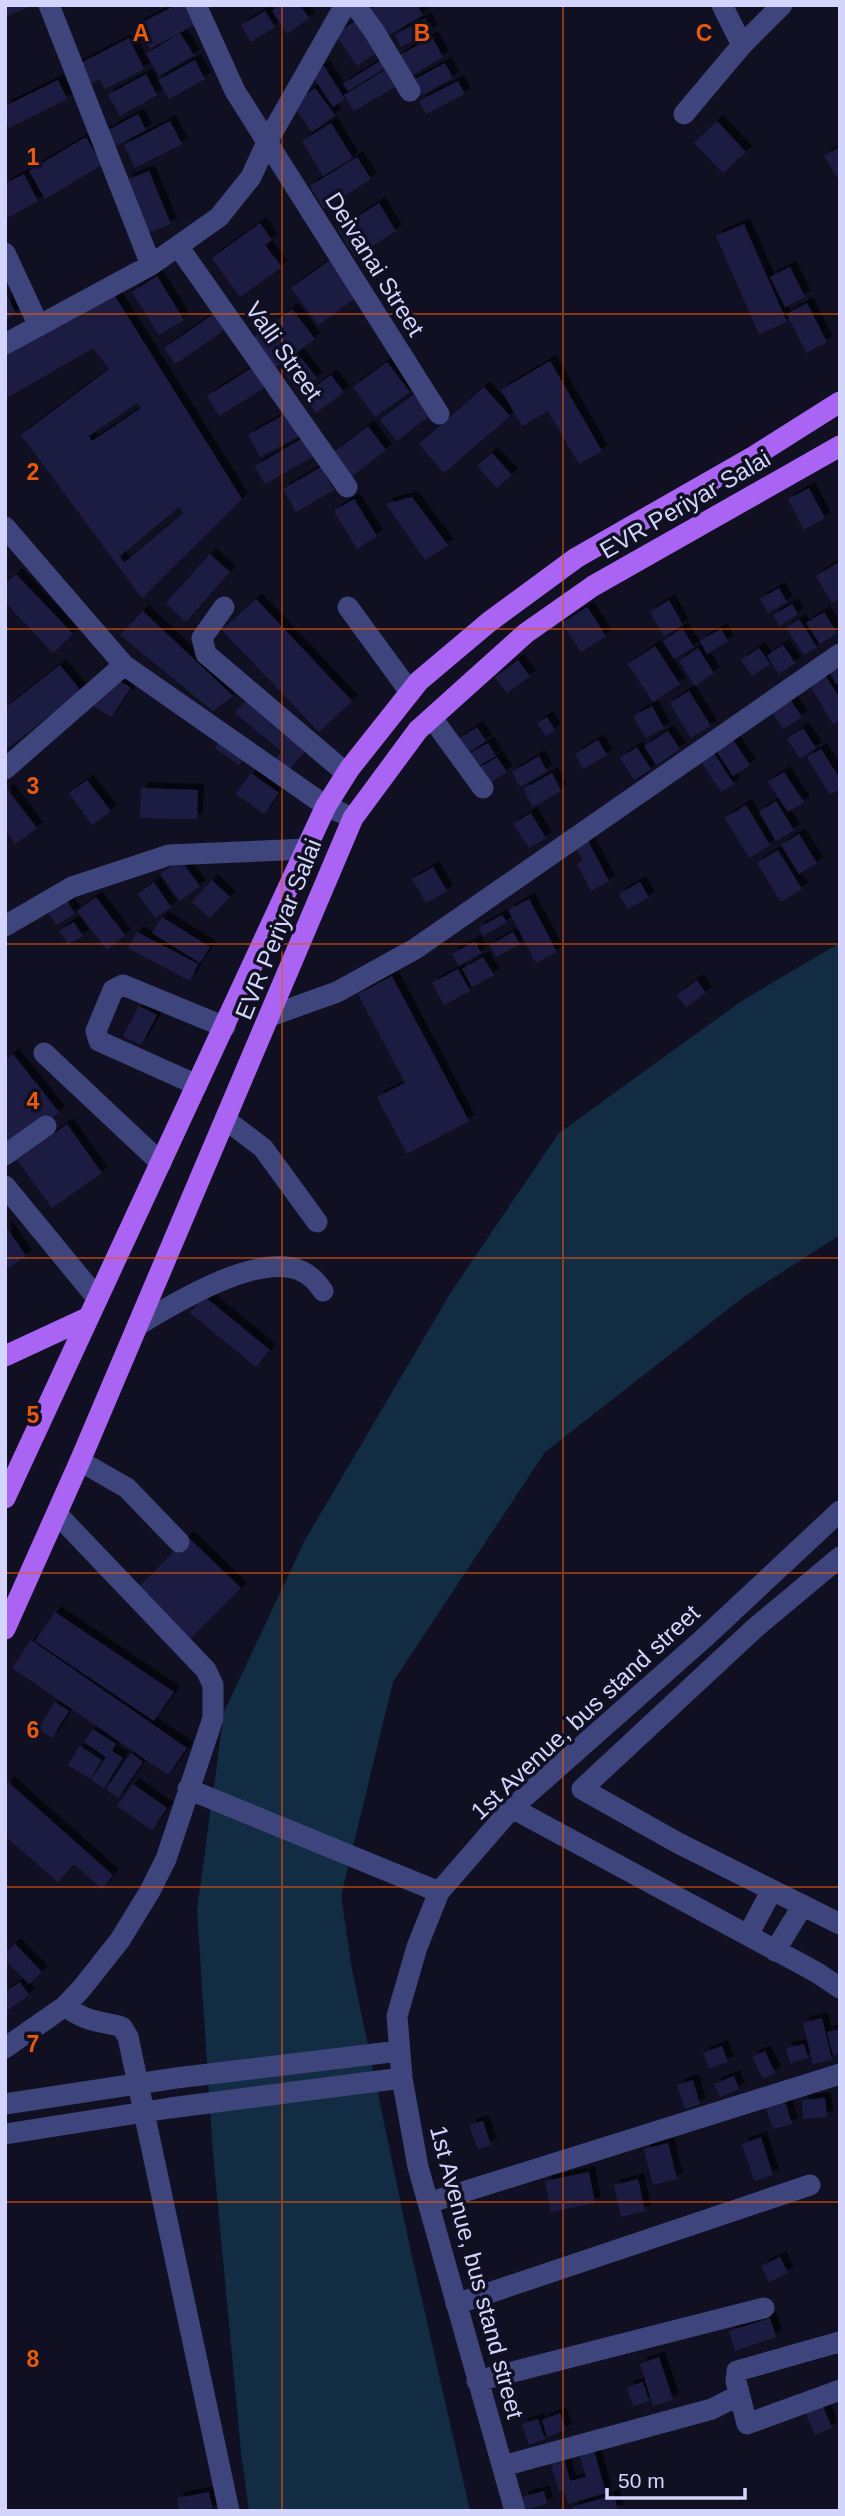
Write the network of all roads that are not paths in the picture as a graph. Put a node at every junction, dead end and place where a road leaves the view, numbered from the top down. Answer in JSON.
{"nodes":[{"id":1,"x":48,"y":5,"type":"edge"},
{"id":2,"x":196,"y":5,"type":"edge"},
{"id":3,"x":345,"y":5,"type":"edge"},
{"id":4,"x":355,"y":5,"type":"edge"},
{"id":5,"x":722,"y":5,"type":"edge"},
{"id":6,"x":782,"y":5,"type":"edge"},
{"id":7,"x":742,"y":45,"type":"junction"},
{"id":8,"x":410,"y":91,"type":"dead end"},
{"id":9,"x":684,"y":114,"type":"dead end"},
{"id":10,"x":267,"y":142,"type":"junction"},
{"id":11,"x":178,"y":246,"type":"junction"},
{"id":12,"x":5,"y":253,"type":"edge"},
{"id":13,"x":151,"y":265,"type":"junction"},
{"id":14,"x":38,"y":326,"type":"junction"},
{"id":15,"x":5,"y":344,"type":"edge"},
{"id":16,"x":840,"y":402,"type":"edge"},
{"id":17,"x":439,"y":414,"type":"dead end"},
{"id":18,"x":840,"y":446,"type":"edge"},
{"id":19,"x":347,"y":487,"type":"dead end"},
{"id":20,"x":651,"y":515,"type":"junction"},
{"id":21,"x":5,"y":527,"type":"edge"},
{"id":22,"x":669,"y":543,"type":"junction"},
{"id":23,"x":13,"y":551,"type":"edge"},
{"id":24,"x":224,"y":607,"type":"dead end"},
{"id":25,"x":348,"y":607,"type":"dead end"},
{"id":26,"x":840,"y":654,"type":"edge"},
{"id":27,"x":124,"y":665,"type":"junction"},
{"id":28,"x":410,"y":692,"type":"junction"},
{"id":29,"x":432,"y":718,"type":"junction"},
{"id":30,"x":5,"y":769,"type":"edge"},
{"id":31,"x":346,"y":773,"type":"junction"},
{"id":32,"x":483,"y":788,"type":"dead end"},
{"id":33,"x":326,"y":806,"type":"junction"},
{"id":34,"x":353,"y":818,"type":"junction"},
{"id":35,"x":309,"y":849,"type":"junction"},
{"id":36,"x":5,"y":926,"type":"edge"},
{"id":37,"x":270,"y":1016,"type":"junction"},
{"id":38,"x":225,"y":1027,"type":"junction"},
{"id":39,"x":44,"y":1053,"type":"dead end"},
{"id":40,"x":197,"y":1085,"type":"junction"},
{"id":41,"x":226,"y":1120,"type":"junction"},
{"id":42,"x":46,"y":1126,"type":"dead end"},
{"id":43,"x":5,"y":1156,"type":"edge"},
{"id":44,"x":161,"y":1163,"type":"junction"},
{"id":45,"x":5,"y":1186,"type":"edge"},
{"id":46,"x":317,"y":1222,"type":"dead end"},
{"id":47,"x":323,"y":1291,"type":"dead end"},
{"id":48,"x":97,"y":1298,"type":"junction"},
{"id":49,"x":87,"y":1318,"type":"junction"},
{"id":50,"x":138,"y":1325,"type":"junction"},
{"id":51,"x":5,"y":1356,"type":"edge"},
{"id":52,"x":80,"y":1461,"type":"junction"},
{"id":53,"x":5,"y":1498,"type":"edge"},
{"id":54,"x":840,"y":1511,"type":"edge"},
{"id":55,"x":57,"y":1514,"type":"junction"},
{"id":56,"x":178,"y":1542,"type":"dead end"},
{"id":57,"x":840,"y":1558,"type":"edge"},
{"id":58,"x":10,"y":1607,"type":"edge"},
{"id":59,"x":5,"y":1629,"type":"edge"},
{"id":60,"x":188,"y":1789,"type":"junction"},
{"id":61,"x":512,"y":1808,"type":"junction"},
{"id":62,"x":772,"y":1891,"type":"junction"},
{"id":63,"x":439,"y":1892,"type":"junction"},
{"id":64,"x":803,"y":1905,"type":"junction"},
{"id":65,"x":840,"y":1924,"type":"edge"},
{"id":66,"x":748,"y":1935,"type":"junction"},
{"id":67,"x":775,"y":1951,"type":"junction"},
{"id":68,"x":840,"y":1988,"type":"edge"},
{"id":69,"x":65,"y":2007,"type":"junction"},
{"id":70,"x":5,"y":2048,"type":"edge"},
{"id":71,"x":399,"y":2051,"type":"junction"},
{"id":72,"x":840,"y":2074,"type":"edge"},
{"id":73,"x":402,"y":2078,"type":"junction"},
{"id":74,"x":5,"y":2104,"type":"edge"},
{"id":75,"x":5,"y":2134,"type":"edge"},
{"id":76,"x":810,"y":2185,"type":"dead end"},
{"id":77,"x":428,"y":2203,"type":"junction"},
{"id":78,"x":456,"y":2304,"type":"junction"},
{"id":79,"x":764,"y":2308,"type":"dead end"},
{"id":80,"x":840,"y":2344,"type":"edge"},
{"id":81,"x":477,"y":2381,"type":"junction"},
{"id":82,"x":840,"y":2390,"type":"edge"},
{"id":83,"x":739,"y":2395,"type":"junction"},
{"id":84,"x":503,"y":2466,"type":"junction"},
{"id":85,"x":229,"y":2511,"type":"edge"},
{"id":86,"x":514,"y":2511,"type":"edge"}],
"edges":[{"from":1,"to":13,"type":"street"},
{"from":2,"to":10,"type":"street","name":"Deivanai Street"},
{"from":3,"to":10,"type":"street"},
{"from":4,"to":8,"type":"street"},
{"from":5,"to":7,"type":"street"},
{"from":6,"to":7,"type":"street"},
{"from":7,"to":9,"type":"street"},
{"from":10,"to":11,"type":"street"},
{"from":10,"to":17,"type":"street","name":"Deivanai Street"},
{"from":11,"to":13,"type":"street"},
{"from":11,"to":19,"type":"street","name":"Valli Street"},
{"from":12,"to":14,"type":"street"},
{"from":13,"to":14,"type":"street"},
{"from":14,"to":15,"type":"street"},
{"from":16,"to":20,"type":"main road","name":"EVR Periyar Salai"},
{"from":18,"to":22,"type":"main road","name":"EVR Periyar Salai"},
{"from":20,"to":22,"type":"main road"},
{"from":20,"to":28,"type":"main road","name":"EVR Periyar Salai"},
{"from":21,"to":23,"type":"street"},
{"from":22,"to":29,"type":"main road","name":"EVR Periyar Salai"},
{"from":23,"to":27,"type":"street"},
{"from":24,"to":31,"type":"street"},
{"from":25,"to":28,"type":"street"},
{"from":26,"to":37,"type":"street"},
{"from":27,"to":30,"type":"street"},
{"from":27,"to":33,"type":"street"},
{"from":28,"to":31,"type":"main road","name":"EVR Periyar Salai"},
{"from":29,"to":32,"type":"street"},
{"from":29,"to":34,"type":"main road","name":"EVR Periyar Salai"},
{"from":31,"to":33,"type":"main road","name":"EVR Periyar Salai"},
{"from":33,"to":34,"type":"street"},
{"from":33,"to":35,"type":"main road","name":"EVR Periyar Salai"},
{"from":34,"to":37,"type":"main road","name":"EVR Periyar Salai"},
{"from":35,"to":36,"type":"street"},
{"from":35,"to":38,"type":"main road","name":"EVR Periyar Salai"},
{"from":37,"to":41,"type":"main road","name":"EVR Periyar Salai"},
{"from":38,"to":40,"type":"main road","name":"EVR Periyar Salai"},
{"from":38,"to":40,"type":"street"},
{"from":39,"to":44,"type":"street"},
{"from":40,"to":44,"type":"main road","name":"EVR Periyar Salai"},
{"from":41,"to":46,"type":"street"},
{"from":41,"to":50,"type":"main road","name":"EVR Periyar Salai"},
{"from":42,"to":43,"type":"street"},
{"from":44,"to":48,"type":"main road","name":"EVR Periyar Salai"},
{"from":45,"to":48,"type":"street"},
{"from":47,"to":50,"type":"street"},
{"from":48,"to":49,"type":"main road","name":"EVR Periyar Salai"},
{"from":49,"to":51,"type":"main road"},
{"from":49,"to":53,"type":"main road","name":"EVR Periyar Salai"},
{"from":50,"to":52,"type":"main road","name":"EVR Periyar Salai"},
{"from":52,"to":55,"type":"main road","name":"EVR Periyar Salai"},
{"from":52,"to":56,"type":"street"},
{"from":54,"to":61,"type":"street","name":"1st Avenue, bus stand street"},
{"from":55,"to":58,"type":"main road","name":"EVR Periyar Salai"},
{"from":55,"to":60,"type":"street"},
{"from":57,"to":62,"type":"street"},
{"from":58,"to":59,"type":"main road","name":"EVR Periyar Salai"},
{"from":60,"to":63,"type":"street"},
{"from":60,"to":69,"type":"street"},
{"from":61,"to":63,"type":"street","name":"1st Avenue, bus stand street"},
{"from":61,"to":66,"type":"street"},
{"from":62,"to":64,"type":"street"},
{"from":62,"to":66,"type":"street"},
{"from":63,"to":71,"type":"street","name":"1st Avenue, bus stand street"},
{"from":64,"to":65,"type":"street"},
{"from":64,"to":67,"type":"street"},
{"from":66,"to":67,"type":"street"},
{"from":67,"to":68,"type":"street"},
{"from":69,"to":70,"type":"street"},
{"from":69,"to":85,"type":"street"},
{"from":71,"to":73,"type":"street","name":"1st Avenue, bus stand street"},
{"from":71,"to":74,"type":"street"},
{"from":72,"to":77,"type":"street"},
{"from":73,"to":75,"type":"street"},
{"from":73,"to":77,"type":"street","name":"1st Avenue, bus stand street"},
{"from":76,"to":78,"type":"street"},
{"from":77,"to":78,"type":"street","name":"1st Avenue, bus stand street"},
{"from":78,"to":81,"type":"street","name":"1st Avenue, bus stand street"},
{"from":79,"to":81,"type":"street"},
{"from":80,"to":83,"type":"street"},
{"from":81,"to":84,"type":"street","name":"1st Avenue, bus stand street"},
{"from":82,"to":83,"type":"street"},
{"from":83,"to":84,"type":"street"},
{"from":84,"to":86,"type":"street","name":"1st Avenue, bus stand street"}]}
